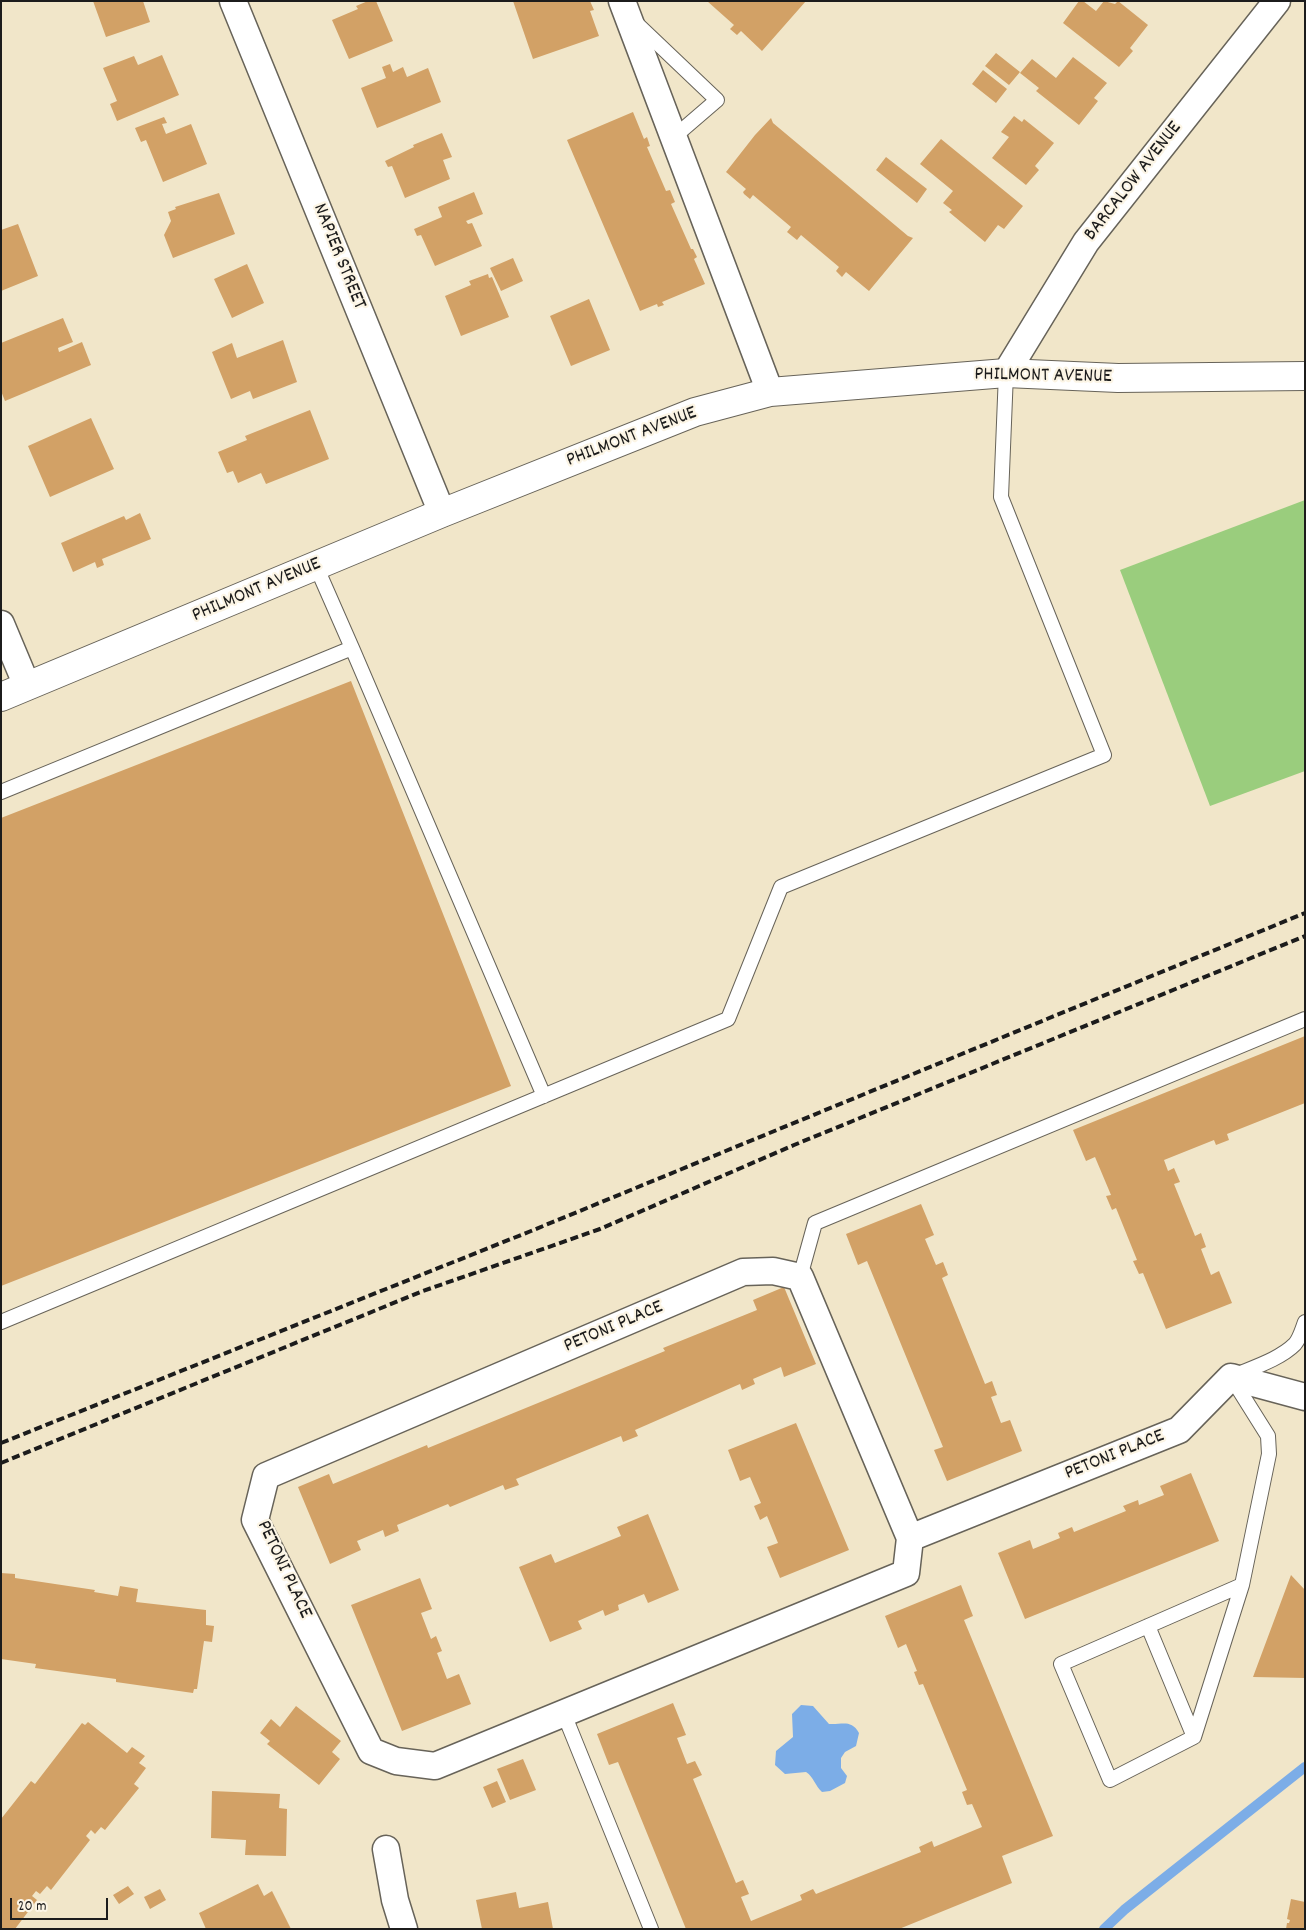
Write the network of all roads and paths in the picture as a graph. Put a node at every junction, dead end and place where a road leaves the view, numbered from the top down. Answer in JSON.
{"nodes":[{"id":1,"x":233,"y":1,"type":"edge"},
{"id":2,"x":1277,"y":1,"type":"edge"},
{"id":3,"x":624,"y":7,"type":"edge"},
{"id":4,"x":674,"y":137,"type":"junction"},
{"id":5,"x":1006,"y":373,"type":"junction"},
{"id":6,"x":1305,"y":376,"type":"edge"},
{"id":7,"x":770,"y":392,"type":"junction"},
{"id":8,"x":442,"y":513,"type":"junction"},
{"id":9,"x":316,"y":566,"type":"junction"},
{"id":10,"x":1,"y":624,"type":"edge"},
{"id":11,"x":352,"y":648,"type":"junction"},
{"id":12,"x":27,"y":686,"type":"junction"},
{"id":13,"x":1,"y":697,"type":"edge"},
{"id":14,"x":1,"y":792,"type":"edge"},
{"id":15,"x":1305,"y":1019,"type":"edge"},
{"id":16,"x":544,"y":1096,"type":"junction"},
{"id":17,"x":800,"y":1277,"type":"junction"},
{"id":18,"x":1,"y":1322,"type":"edge"},
{"id":19,"x":1305,"y":1322,"type":"edge"},
{"id":20,"x":1231,"y":1377,"type":"junction"},
{"id":21,"x":1305,"y":1397,"type":"edge"},
{"id":22,"x":910,"y":1538,"type":"junction"},
{"id":23,"x":1242,"y":1585,"type":"junction"},
{"id":24,"x":1148,"y":1626,"type":"junction"},
{"id":25,"x":564,"y":1714,"type":"junction"},
{"id":26,"x":1194,"y":1737,"type":"junction"},
{"id":27,"x":386,"y":1849,"type":"dead end"},
{"id":28,"x":404,"y":1929,"type":"edge"},
{"id":29,"x":651,"y":1929,"type":"edge"}],
"edges":[{"from":1,"to":8,"type":"street","name":"NAPIER STREET"},
{"from":2,"to":5,"type":"street","name":"BARCALOW AVENUE"},
{"from":3,"to":4,"type":"street"},
{"from":3,"to":4,"type":"lane"},
{"from":4,"to":7,"type":"street"},
{"from":5,"to":6,"type":"main road","name":"PHILMONT AVENUE"},
{"from":5,"to":7,"type":"main road","name":"PHILMONT AVENUE"},
{"from":5,"to":16,"type":"lane"},
{"from":7,"to":8,"type":"main road","name":"PHILMONT AVENUE"},
{"from":8,"to":9,"type":"main road","name":"PHILMONT AVENUE"},
{"from":9,"to":11,"type":"lane"},
{"from":9,"to":12,"type":"main road","name":"PHILMONT AVENUE"},
{"from":10,"to":12,"type":"street"},
{"from":11,"to":14,"type":"lane"},
{"from":11,"to":16,"type":"lane"},
{"from":12,"to":13,"type":"main road","name":"PHILMONT AVENUE"},
{"from":15,"to":17,"type":"lane"},
{"from":16,"to":18,"type":"lane"},
{"from":17,"to":22,"type":"street","name":"PETONI PLACE"},
{"from":17,"to":25,"type":"street","name":"PETONI PLACE"},
{"from":19,"to":20,"type":"lane"},
{"from":20,"to":21,"type":"street"},
{"from":20,"to":22,"type":"street","name":"PETONI PLACE"},
{"from":20,"to":23,"type":"lane"},
{"from":22,"to":25,"type":"street","name":"PETONI PLACE"},
{"from":23,"to":24,"type":"lane"},
{"from":23,"to":26,"type":"lane"},
{"from":24,"to":26,"type":"lane"},
{"from":24,"to":26,"type":"lane"},
{"from":25,"to":29,"type":"lane"},
{"from":27,"to":28,"type":"street"}]}
